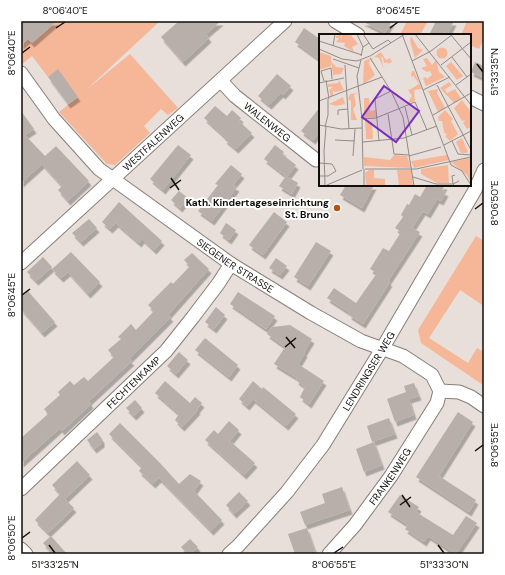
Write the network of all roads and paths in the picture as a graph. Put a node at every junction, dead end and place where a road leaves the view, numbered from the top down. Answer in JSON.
{"nodes":[{"id":1,"x":285,"y":21,"type":"edge"},
{"id":2,"x":335,"y":21,"type":"edge"},
{"id":3,"x":356,"y":34,"type":"edge"},
{"id":4,"x":21,"y":73,"type":"edge"},
{"id":5,"x":221,"y":81,"type":"junction"},
{"id":6,"x":471,"y":98,"type":"edge"},
{"id":7,"x":484,"y":104,"type":"edge"},
{"id":8,"x":316,"y":160,"type":"dead end"},
{"id":9,"x":484,"y":170,"type":"edge"},
{"id":10,"x":113,"y":179,"type":"junction"},
{"id":11,"x":21,"y":263,"type":"edge"},
{"id":12,"x":231,"y":264,"type":"junction"},
{"id":13,"x":382,"y":349,"type":"junction"},
{"id":14,"x":440,"y":391,"type":"junction"},
{"id":15,"x":484,"y":406,"type":"edge"},
{"id":16,"x":21,"y":489,"type":"edge"},
{"id":17,"x":21,"y":548,"type":"edge"},
{"id":18,"x":26,"y":554,"type":"edge"},
{"id":19,"x":229,"y":554,"type":"edge"},
{"id":20,"x":329,"y":554,"type":"edge"}],
"edges":[{"from":1,"to":5,"type":"street","name":"WESTFALENWEG"},
{"from":2,"to":3,"type":"street"},
{"from":4,"to":10,"type":"street","name":"SIEGENER STRASSE"},
{"from":5,"to":8,"type":"street","name":"WALENWEG"},
{"from":5,"to":10,"type":"street","name":"WESTFALENWEG"},
{"from":6,"to":7,"type":"street"},
{"from":9,"to":13,"type":"street","name":"LENDRINGSER WEG"},
{"from":10,"to":11,"type":"street","name":"WESTFALENWEG"},
{"from":10,"to":12,"type":"street","name":"SIEGENER STRASSE"},
{"from":12,"to":13,"type":"street","name":"SIEGENER STRASSE"},
{"from":12,"to":16,"type":"street","name":"FECHTENKAMP"},
{"from":13,"to":14,"type":"street","name":"SIEGENER STRASSE"},
{"from":13,"to":19,"type":"street","name":"LENDRINGSER WEG"},
{"from":14,"to":15,"type":"street"},
{"from":14,"to":20,"type":"street","name":"FRANKENWEG"},
{"from":17,"to":18,"type":"street"}]}
